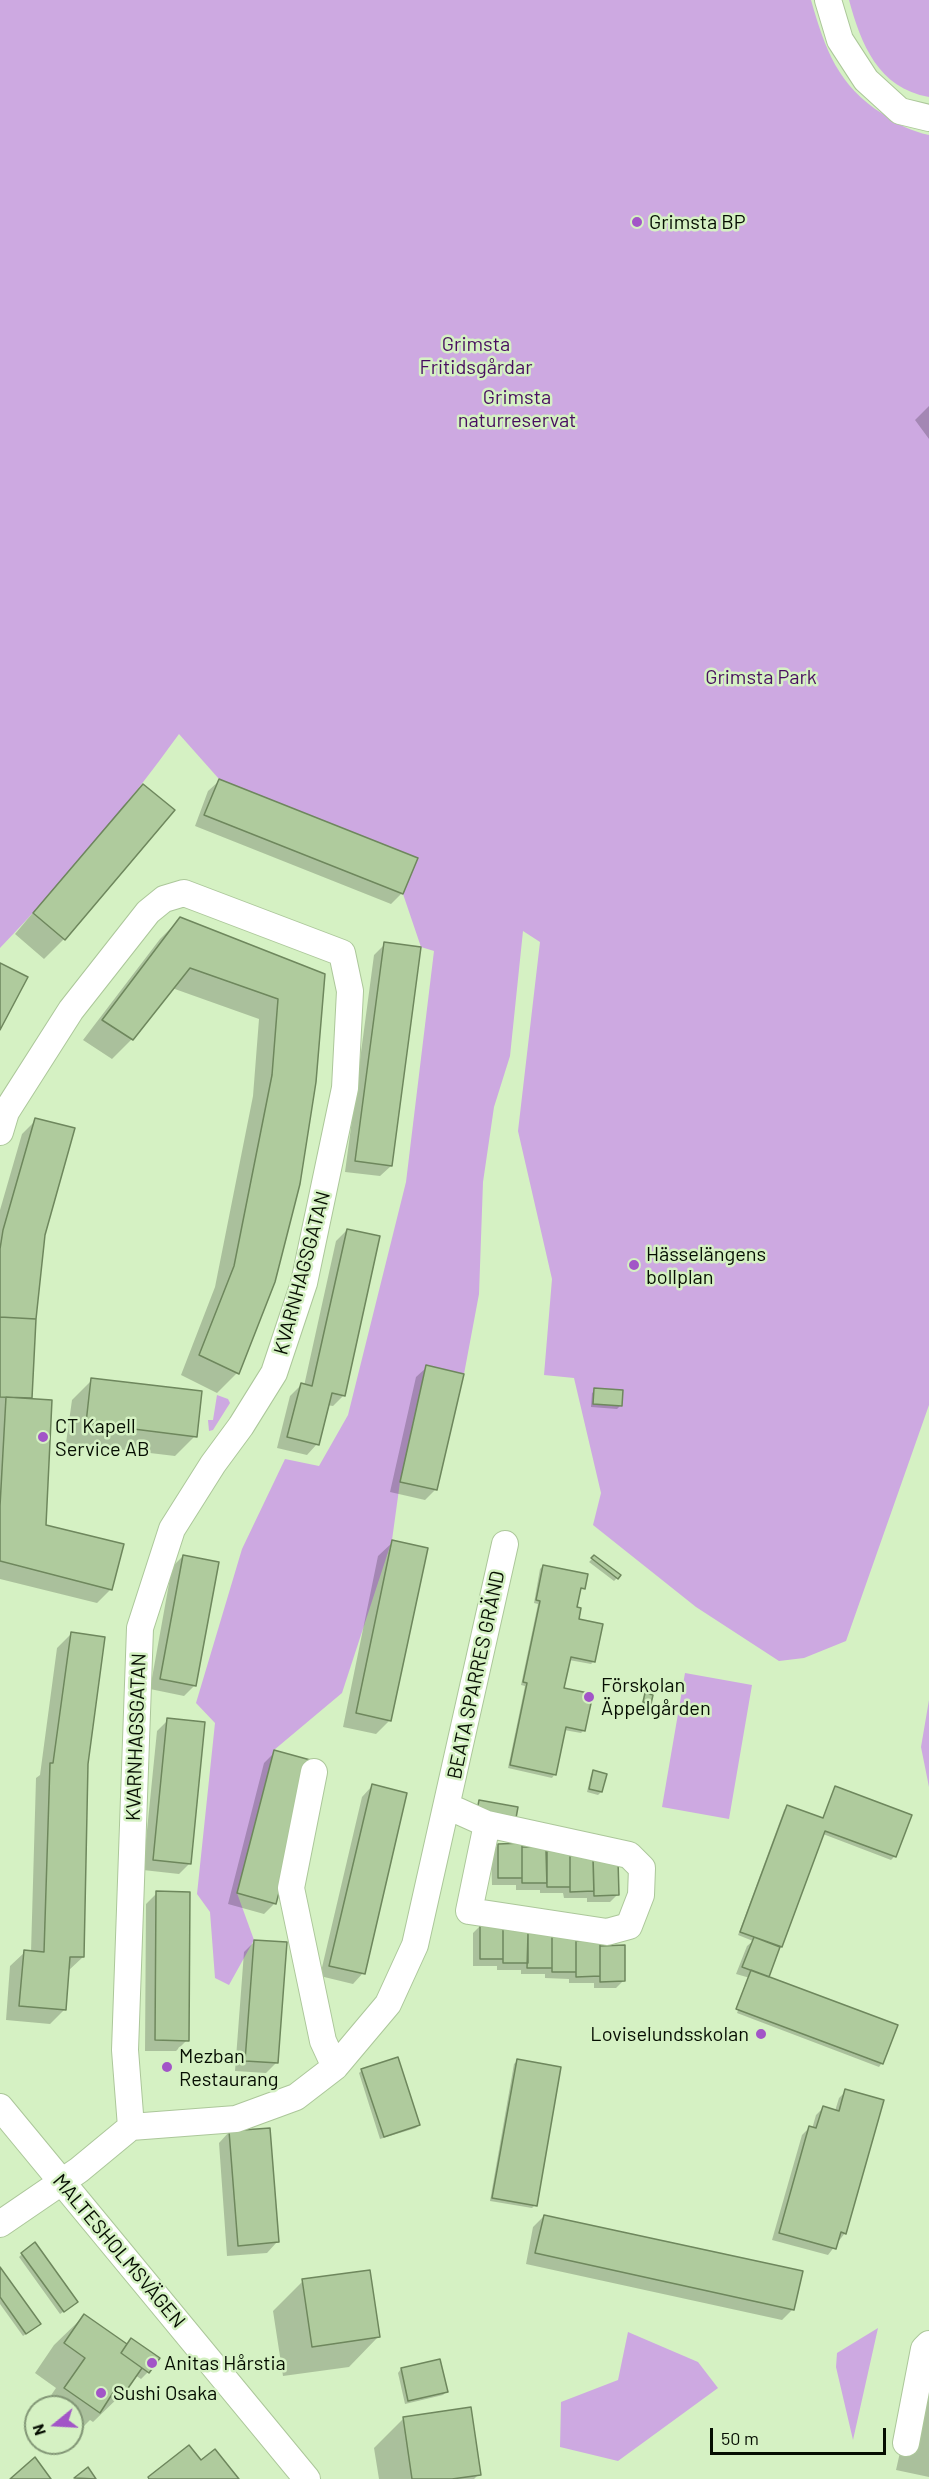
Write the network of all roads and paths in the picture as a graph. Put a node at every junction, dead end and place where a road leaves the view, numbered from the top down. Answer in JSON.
{"nodes":[{"id":1,"x":828,"y":0,"type":"edge"},
{"id":2,"x":929,"y":118,"type":"edge"},
{"id":3,"x":0,"y":1132,"type":"edge"},
{"id":4,"x":505,"y":1544,"type":"dead end"},
{"id":5,"x":314,"y":1772,"type":"dead end"},
{"id":6,"x":447,"y":1806,"type":"junction"},
{"id":7,"x":487,"y":1824,"type":"junction"},
{"id":8,"x":335,"y":2067,"type":"junction"},
{"id":9,"x":0,"y":2107,"type":"edge"},
{"id":10,"x":131,"y":2127,"type":"junction"},
{"id":11,"x":62,"y":2182,"type":"junction"},
{"id":12,"x":0,"y":2224,"type":"edge"},
{"id":13,"x":929,"y":2344,"type":"edge"},
{"id":14,"x":906,"y":2443,"type":"dead end"},
{"id":15,"x":307,"y":2479,"type":"edge"}],
"edges":[{"from":1,"to":2,"type":"street"},
{"from":3,"to":10,"type":"street","name":"KVARNHAGSGATAN"},
{"from":4,"to":6,"type":"street","name":"BEATA SPARRES GRÄND"},
{"from":5,"to":8,"type":"street"},
{"from":6,"to":7,"type":"street","name":"BEATA SPARRES GRÄND"},
{"from":6,"to":8,"type":"street","name":"BEATA SPARRES GRÄND"},
{"from":7,"to":7,"type":"street","name":"BEATA SPARRES GRÄND"},
{"from":8,"to":10,"type":"street","name":"BEATA SPARRES GRÄND"},
{"from":9,"to":11,"type":"street","name":"MALTESHOLMSVÄGEN"},
{"from":10,"to":11,"type":"street"},
{"from":11,"to":12,"type":"street"},
{"from":11,"to":15,"type":"street","name":"MALTESHOLMSVÄGEN"},
{"from":13,"to":14,"type":"street"}]}
